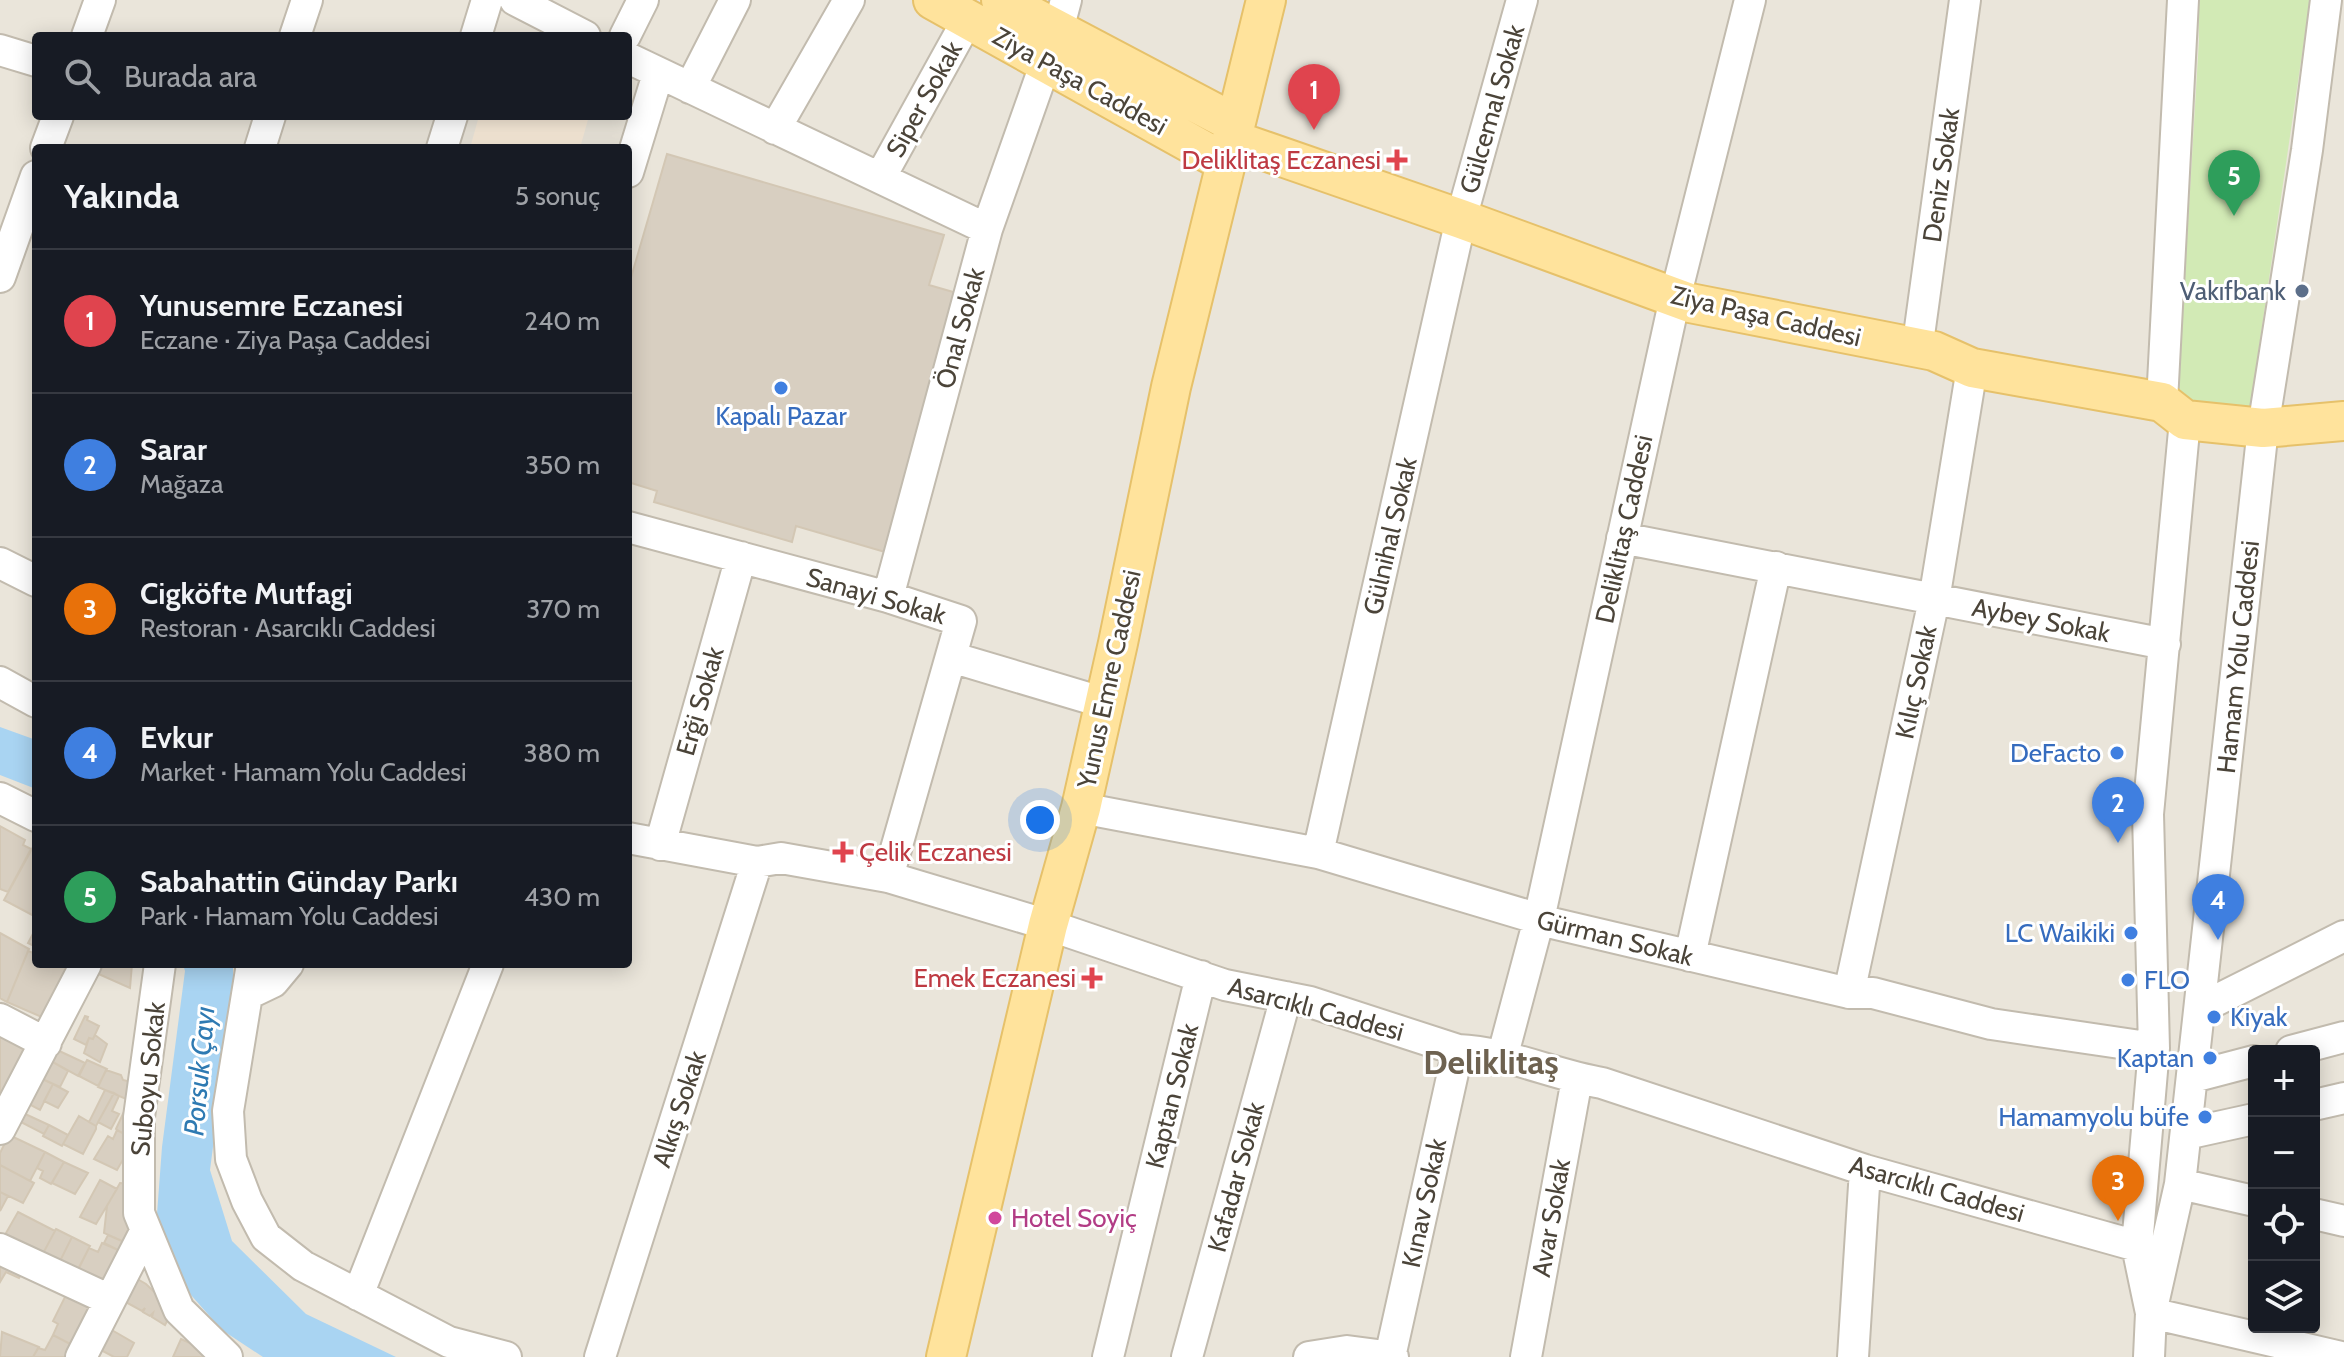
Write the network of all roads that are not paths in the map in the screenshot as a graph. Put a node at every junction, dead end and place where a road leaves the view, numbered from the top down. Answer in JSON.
{"nodes":[{"id":1,"x":100,"y":0,"type":"edge"},
{"id":2,"x":307,"y":0,"type":"edge"},
{"id":3,"x":487,"y":0,"type":"edge"},
{"id":4,"x":643,"y":0,"type":"edge"},
{"id":5,"x":735,"y":0,"type":"edge"},
{"id":6,"x":849,"y":0,"type":"edge"},
{"id":7,"x":933,"y":0,"type":"edge"},
{"id":8,"x":1001,"y":0,"type":"edge"},
{"id":9,"x":1266,"y":0,"type":"edge"},
{"id":10,"x":1522,"y":0,"type":"edge"},
{"id":11,"x":1750,"y":0,"type":"edge"},
{"id":12,"x":1965,"y":0,"type":"edge"},
{"id":13,"x":2183,"y":0,"type":"edge"},
{"id":14,"x":2326,"y":0,"type":"edge"},
{"id":15,"x":521,"y":1,"type":"edge"},
{"id":16,"x":968,"y":19,"type":"junction"},
{"id":17,"x":1057,"y":31,"type":"edge"},
{"id":18,"x":88,"y":32,"type":"edge"},
{"id":19,"x":296,"y":32,"type":"edge"},
{"id":20,"x":477,"y":32,"type":"edge"},
{"id":21,"x":578,"y":32,"type":"edge"},
{"id":22,"x":627,"y":32,"type":"edge"},
{"id":23,"x":0,"y":50,"type":"edge"},
{"id":24,"x":32,"y":60,"type":"edge"},
{"id":25,"x":632,"y":60,"type":"edge"},
{"id":26,"x":658,"y":74,"type":"junction"},
{"id":27,"x":690,"y":88,"type":"junction"},
{"id":28,"x":56,"y":120,"type":"edge"},
{"id":29,"x":269,"y":120,"type":"edge"},
{"id":30,"x":451,"y":120,"type":"edge"},
{"id":31,"x":775,"y":129,"type":"junction"},
{"id":32,"x":1231,"y":142,"type":"junction"},
{"id":33,"x":48,"y":144,"type":"edge"},
{"id":34,"x":261,"y":144,"type":"edge"},
{"id":35,"x":443,"y":144,"type":"edge"},
{"id":36,"x":632,"y":159,"type":"edge"},
{"id":37,"x":880,"y":178,"type":"junction"},
{"id":38,"x":32,"y":187,"type":"edge"},
{"id":39,"x":1461,"y":219,"type":"junction"},
{"id":40,"x":987,"y":229,"type":"junction"},
{"id":41,"x":0,"y":277,"type":"edge"},
{"id":42,"x":1675,"y":298,"type":"junction"},
{"id":43,"x":1917,"y":350,"type":"junction"},
{"id":44,"x":1972,"y":368,"type":"junction"},
{"id":45,"x":2344,"y":397,"type":"edge"},
{"id":46,"x":2174,"y":411,"type":"junction"},
{"id":47,"x":2264,"y":418,"type":"junction"},
{"id":48,"x":2344,"y":421,"type":"edge"},
{"id":49,"x":632,"y":528,"type":"edge"},
{"id":50,"x":1622,"y":538,"type":"junction"},
{"id":51,"x":741,"y":557,"type":"junction"},
{"id":52,"x":0,"y":563,"type":"edge"},
{"id":53,"x":1776,"y":567,"type":"junction"},
{"id":54,"x":32,"y":579,"type":"edge"},
{"id":55,"x":888,"y":597,"type":"junction"},
{"id":56,"x":1934,"y":600,"type":"junction"},
{"id":57,"x":2165,"y":644,"type":"junction"},
{"id":58,"x":951,"y":657,"type":"junction"},
{"id":59,"x":0,"y":682,"type":"edge"},
{"id":60,"x":32,"y":700,"type":"edge"},
{"id":61,"x":1105,"y":703,"type":"junction"},
{"id":62,"x":0,"y":798,"type":"edge"},
{"id":63,"x":1081,"y":808,"type":"junction"},
{"id":64,"x":32,"y":814,"type":"edge"},
{"id":65,"x":632,"y":839,"type":"edge"},
{"id":66,"x":660,"y":845,"type":"junction"},
{"id":67,"x":1318,"y":853,"type":"junction"},
{"id":68,"x":757,"y":862,"type":"junction"},
{"id":69,"x":888,"y":877,"type":"junction"},
{"id":70,"x":1539,"y":919,"type":"junction"},
{"id":71,"x":1048,"y":925,"type":"junction"},
{"id":72,"x":2344,"y":936,"type":"edge"},
{"id":73,"x":1690,"y":956,"type":"junction"},
{"id":74,"x":84,"y":968,"type":"edge"},
{"id":75,"x":159,"y":968,"type":"edge"},
{"id":76,"x":285,"y":968,"type":"edge"},
{"id":77,"x":486,"y":968,"type":"edge"},
{"id":78,"x":1201,"y":976,"type":"junction"},
{"id":79,"x":250,"y":979,"type":"edge"},
{"id":80,"x":1849,"y":993,"type":"junction"},
{"id":81,"x":1286,"y":997,"type":"junction"},
{"id":82,"x":2201,"y":1008,"type":"junction"},
{"id":83,"x":0,"y":1019,"type":"edge"},
{"id":84,"x":2344,"y":1037,"type":"edge"},
{"id":85,"x":46,"y":1043,"type":"junction"},
{"id":86,"x":2314,"y":1045,"type":"edge"},
{"id":87,"x":2154,"y":1048,"type":"junction"},
{"id":88,"x":1458,"y":1050,"type":"junction"},
{"id":89,"x":1502,"y":1058,"type":"junction"},
{"id":90,"x":2248,"y":1063,"type":"edge"},
{"id":91,"x":2193,"y":1077,"type":"junction"},
{"id":92,"x":1577,"y":1079,"type":"junction"},
{"id":93,"x":2344,"y":1098,"type":"edge"},
{"id":94,"x":2320,"y":1104,"type":"edge"},
{"id":95,"x":2248,"y":1120,"type":"edge"},
{"id":96,"x":0,"y":1129,"type":"edge"},
{"id":97,"x":2186,"y":1134,"type":"junction"},
{"id":98,"x":1865,"y":1170,"type":"junction"},
{"id":99,"x":2180,"y":1184,"type":"junction"},
{"id":100,"x":2248,"y":1200,"type":"edge"},
{"id":101,"x":2320,"y":1215,"type":"edge"},
{"id":102,"x":2344,"y":1221,"type":"edge"},
{"id":103,"x":146,"y":1230,"type":"junction"},
{"id":104,"x":2137,"y":1246,"type":"junction"},
{"id":105,"x":0,"y":1249,"type":"edge"},
{"id":106,"x":351,"y":1292,"type":"junction"},
{"id":107,"x":110,"y":1300,"type":"junction"},
{"id":108,"x":2151,"y":1313,"type":"junction"},
{"id":109,"x":2260,"y":1347,"type":"edge"},
{"id":110,"x":225,"y":1356,"type":"edge"},
{"id":111,"x":81,"y":1357,"type":"edge"},
{"id":112,"x":506,"y":1357,"type":"edge"},
{"id":113,"x":600,"y":1357,"type":"edge"},
{"id":114,"x":946,"y":1357,"type":"edge"},
{"id":115,"x":1108,"y":1357,"type":"edge"},
{"id":116,"x":1187,"y":1357,"type":"edge"},
{"id":117,"x":1309,"y":1357,"type":"edge"},
{"id":118,"x":1392,"y":1357,"type":"edge"},
{"id":119,"x":1526,"y":1357,"type":"edge"},
{"id":120,"x":1853,"y":1357,"type":"edge"},
{"id":121,"x":2149,"y":1357,"type":"edge"},
{"id":122,"x":2341,"y":1357,"type":"edge"}],
"edges":[{"from":1,"to":18,"type":"street"},
{"from":2,"to":19,"type":"street"},
{"from":3,"to":20,"type":"street"},
{"from":4,"to":22,"type":"street"},
{"from":5,"to":27,"type":"street"},
{"from":6,"to":31,"type":"street"},
{"from":7,"to":16,"type":"main road","name":"Ziya Paşa Caddesi"},
{"from":8,"to":17,"type":"main road","name":"Ziya Paşa Caddesi"},
{"from":9,"to":32,"type":"main road","name":"Yunus Emre Caddesi"},
{"from":10,"to":39,"type":"street","name":"Gülcemal Sokak"},
{"from":11,"to":42,"type":"street","name":"Deliklitaş Caddesi"},
{"from":12,"to":43,"type":"street","name":"Deniz Sokak"},
{"from":13,"to":46,"type":"street","name":"Hamam Yolu Caddesi"},
{"from":14,"to":47,"type":"street","name":"Hamam Yolu Caddesi"},
{"from":15,"to":21,"type":"street"},
{"from":16,"to":17,"type":"main road","name":"Ziya Paşa Caddesi"},
{"from":16,"to":37,"type":"street","name":"Siper Sokak"},
{"from":17,"to":32,"type":"main road","name":"Ziya Paşa Caddesi"},
{"from":17,"to":40,"type":"street","name":"Önal Sokak"},
{"from":23,"to":24,"type":"street"},
{"from":25,"to":26,"type":"street"},
{"from":26,"to":27,"type":"street"},
{"from":26,"to":36,"type":"street"},
{"from":27,"to":31,"type":"street"},
{"from":28,"to":33,"type":"street"},
{"from":29,"to":34,"type":"street"},
{"from":30,"to":35,"type":"street"},
{"from":31,"to":37,"type":"street"},
{"from":32,"to":39,"type":"main road","name":"Ziya Paşa Caddesi"},
{"from":32,"to":61,"type":"main road","name":"Yunus Emre Caddesi"},
{"from":37,"to":40,"type":"street"},
{"from":38,"to":41,"type":"street"},
{"from":39,"to":42,"type":"main road","name":"Ziya Paşa Caddesi"},
{"from":39,"to":67,"type":"street","name":"Gülnihal Sokak"},
{"from":40,"to":55,"type":"street","name":"Önal Sokak"},
{"from":42,"to":43,"type":"main road","name":"Ziya Paşa Caddesi"},
{"from":42,"to":50,"type":"street","name":"Deliklitaş Caddesi"},
{"from":43,"to":44,"type":"main road","name":"Ziya Paşa Caddesi"},
{"from":44,"to":46,"type":"main road","name":"Ziya Paşa Caddesi"},
{"from":44,"to":56,"type":"street","name":"Kılıç Sokak"},
{"from":45,"to":47,"type":"main road"},
{"from":46,"to":47,"type":"main road","name":"Ziya Paşa Caddesi"},
{"from":46,"to":57,"type":"street","name":"Hamam Yolu Caddesi"},
{"from":47,"to":48,"type":"main road"},
{"from":47,"to":82,"type":"street","name":"Hamam Yolu Caddesi"},
{"from":49,"to":51,"type":"street","name":"Sanayi Sokak"},
{"from":50,"to":53,"type":"street","name":"Aybey Sokak"},
{"from":50,"to":70,"type":"street","name":"Deliklitaş Caddesi"},
{"from":51,"to":55,"type":"street","name":"Sanayi Sokak"},
{"from":51,"to":66,"type":"street","name":"Erği Sokak"},
{"from":52,"to":54,"type":"street"},
{"from":53,"to":56,"type":"street","name":"Aybey Sokak"},
{"from":53,"to":73,"type":"street"},
{"from":55,"to":58,"type":"street","name":"Sanayi Sokak"},
{"from":56,"to":57,"type":"street","name":"Aybey Sokak"},
{"from":56,"to":80,"type":"street","name":"Kılıç Sokak"},
{"from":57,"to":87,"type":"street","name":"Hamam Yolu Caddesi"},
{"from":58,"to":61,"type":"street"},
{"from":58,"to":69,"type":"street","name":"Sanayi Sokak"},
{"from":59,"to":60,"type":"street"},
{"from":61,"to":63,"type":"main road","name":"Yunus Emre Caddesi"},
{"from":62,"to":64,"type":"street"},
{"from":63,"to":67,"type":"street","name":"Gürman Sokak"},
{"from":63,"to":71,"type":"main road","name":"Yunus Emre Caddesi"},
{"from":65,"to":66,"type":"street","name":"Asarcıklı Caddesi"},
{"from":66,"to":68,"type":"street","name":"Asarcıklı Caddesi"},
{"from":67,"to":70,"type":"street","name":"Gürman Sokak"},
{"from":68,"to":69,"type":"street","name":"Asarcıklı Caddesi"},
{"from":68,"to":113,"type":"street","name":"Alkış Sokak"},
{"from":69,"to":71,"type":"street","name":"Asarcıklı Caddesi"},
{"from":70,"to":73,"type":"street","name":"Gürman Sokak"},
{"from":70,"to":89,"type":"street","name":"Deliklitaş Caddesi"},
{"from":71,"to":78,"type":"street","name":"Asarcıklı Caddesi"},
{"from":71,"to":114,"type":"main road","name":"Yunus Emre Caddesi"},
{"from":72,"to":82,"type":"street"},
{"from":73,"to":80,"type":"street","name":"Gürman Sokak"},
{"from":74,"to":85,"type":"street"},
{"from":75,"to":103,"type":"street","name":"Suboyu Sokak"},
{"from":76,"to":79,"type":"street"},
{"from":77,"to":106,"type":"street"},
{"from":78,"to":81,"type":"street","name":"Asarcıklı Caddesi"},
{"from":78,"to":115,"type":"street","name":"Kaptan Sokak"},
{"from":79,"to":106,"type":"street"},
{"from":80,"to":87,"type":"street","name":"Gürman Sokak"},
{"from":81,"to":88,"type":"street","name":"Asarcıklı Caddesi"},
{"from":81,"to":116,"type":"street","name":"Kafadar Sokak"},
{"from":82,"to":91,"type":"street","name":"Hamam Yolu Caddesi"},
{"from":83,"to":85,"type":"street"},
{"from":84,"to":86,"type":"street"},
{"from":85,"to":96,"type":"street"},
{"from":87,"to":104,"type":"street","name":"Hamam Yolu Caddesi"},
{"from":88,"to":89,"type":"street","name":"Asarcıklı Caddesi"},
{"from":88,"to":118,"type":"street","name":"Kınav Sokak"},
{"from":89,"to":92,"type":"street","name":"Asarcıklı Caddesi"},
{"from":90,"to":91,"type":"street"},
{"from":91,"to":97,"type":"street","name":"Hamam Yolu Caddesi"},
{"from":92,"to":98,"type":"street","name":"Asarcıklı Caddesi"},
{"from":92,"to":119,"type":"street","name":"Avar Sokak"},
{"from":93,"to":94,"type":"street"},
{"from":95,"to":97,"type":"street"},
{"from":97,"to":99,"type":"street","name":"Hamam Yolu Caddesi"},
{"from":98,"to":104,"type":"street","name":"Asarcıklı Caddesi"},
{"from":98,"to":120,"type":"street"},
{"from":99,"to":100,"type":"street"},
{"from":99,"to":108,"type":"street","name":"Hamam Yolu Caddesi"},
{"from":101,"to":102,"type":"street"},
{"from":103,"to":107,"type":"street"},
{"from":103,"to":110,"type":"street","name":"Suboyu Sokak"},
{"from":104,"to":108,"type":"street","name":"Hamam Yolu Caddesi"},
{"from":105,"to":107,"type":"street"},
{"from":106,"to":112,"type":"street"},
{"from":107,"to":111,"type":"street"},
{"from":108,"to":109,"type":"street"},
{"from":108,"to":121,"type":"street","name":"Hamam Yolu Caddesi"},
{"from":109,"to":122,"type":"street"},
{"from":117,"to":118,"type":"street"}]}
